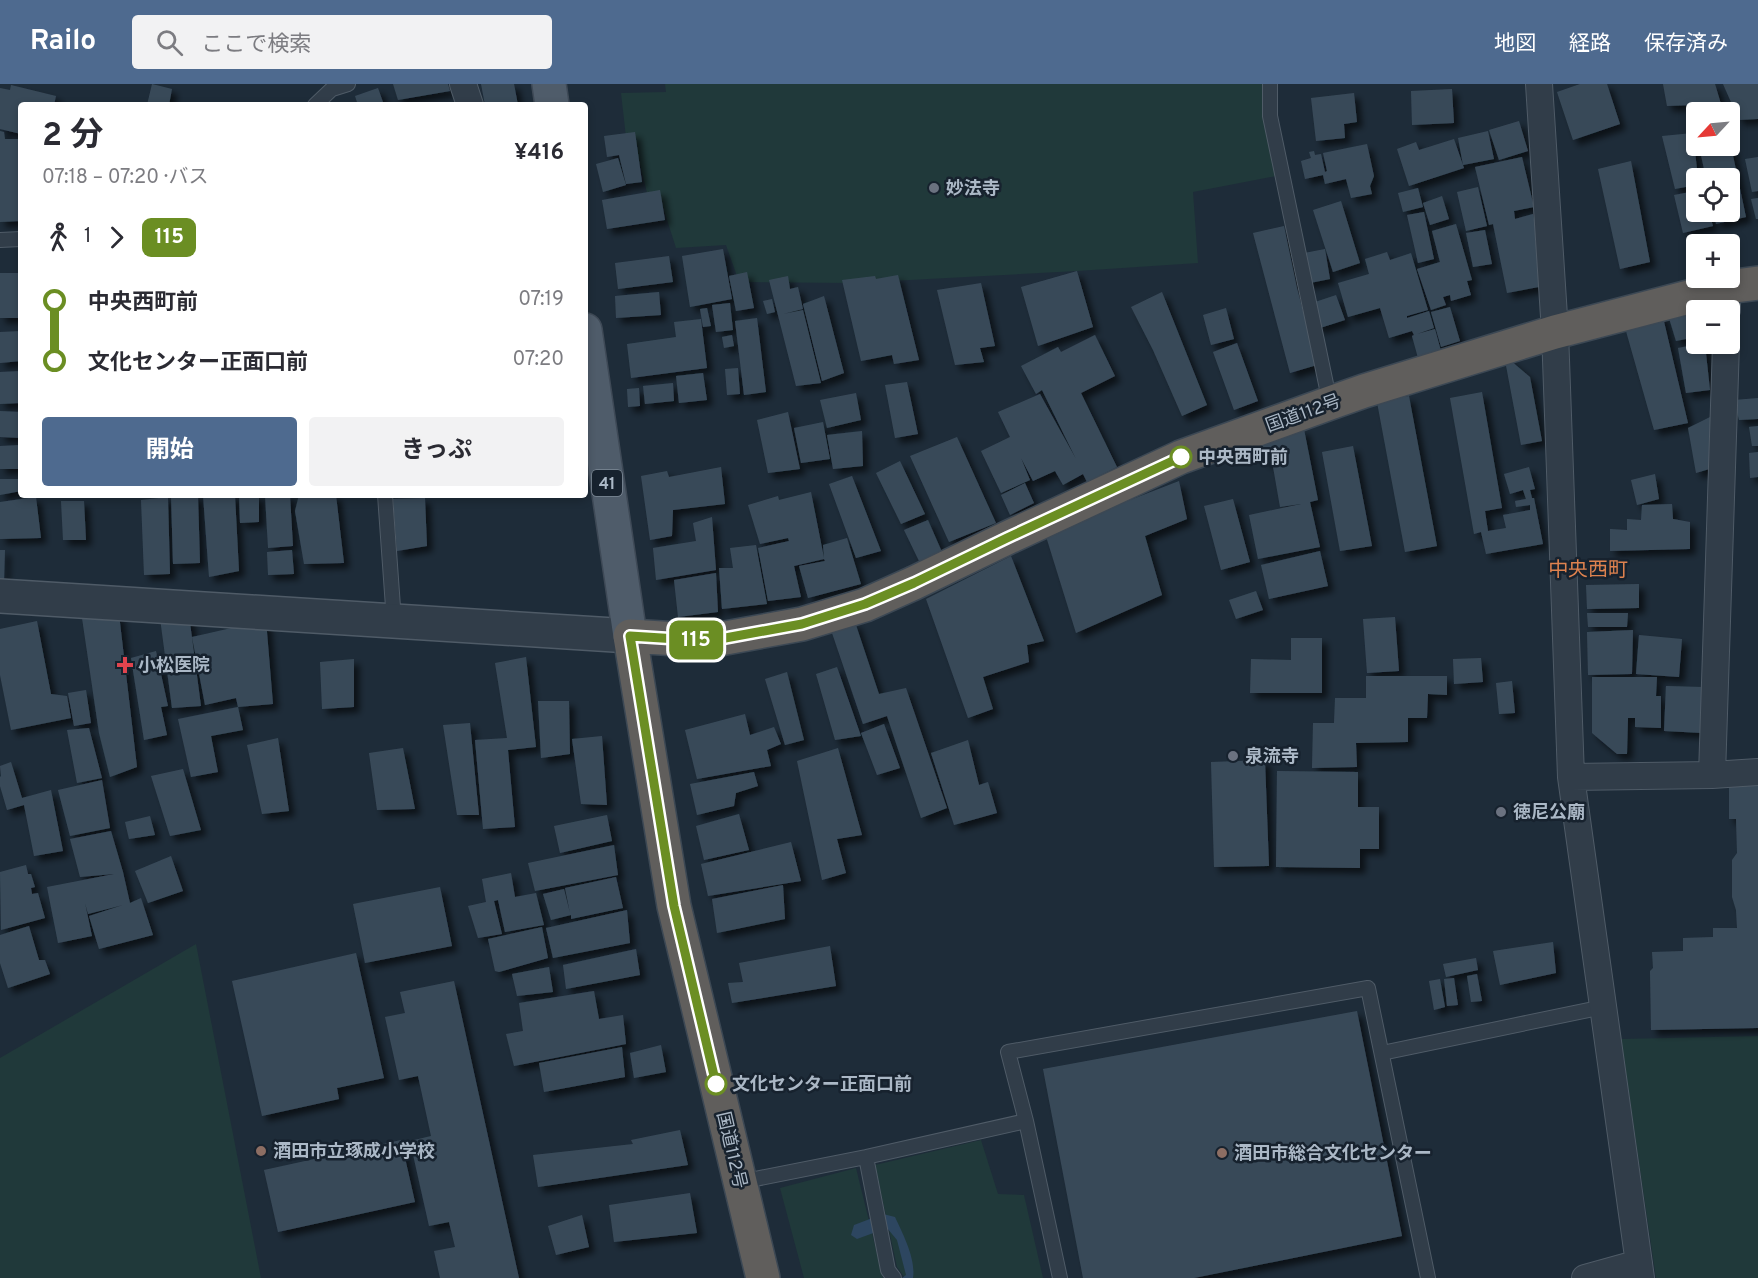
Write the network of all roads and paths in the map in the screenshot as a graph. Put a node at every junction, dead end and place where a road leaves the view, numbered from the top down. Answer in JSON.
{"nodes":[{"id":1,"x":348,"y":84,"type":"edge"},
{"id":2,"x":463,"y":84,"type":"edge"},
{"id":3,"x":549,"y":84,"type":"edge"},
{"id":4,"x":1270,"y":84,"type":"edge"},
{"id":5,"x":1539,"y":84,"type":"edge"},
{"id":6,"x":318,"y":102,"type":"edge"},
{"id":7,"x":469,"y":102,"type":"edge"},
{"id":8,"x":552,"y":102,"type":"edge"},
{"id":9,"x":18,"y":239,"type":"edge"},
{"id":10,"x":0,"y":240,"type":"edge"},
{"id":11,"x":1737,"y":293,"type":"edge"},
{"id":12,"x":1556,"y":332,"type":"junction"},
{"id":13,"x":588,"y":350,"type":"edge"},
{"id":14,"x":1726,"y":354,"type":"edge"},
{"id":15,"x":1330,"y":403,"type":"junction"},
{"id":16,"x":385,"y":498,"type":"edge"},
{"id":17,"x":0,"y":596,"type":"edge"},
{"id":18,"x":394,"y":621,"type":"junction"},
{"id":19,"x":630,"y":636,"type":"junction"},
{"id":20,"x":1758,"y":772,"type":"edge"},
{"id":21,"x":1712,"y":775,"type":"junction"},
{"id":22,"x":1570,"y":777,"type":"junction"},
{"id":23,"x":1603,"y":1007,"type":"junction"},
{"id":24,"x":1382,"y":1053,"type":"junction"},
{"id":25,"x":1026,"y":1121,"type":"junction"},
{"id":26,"x":866,"y":1157,"type":"junction"},
{"id":27,"x":740,"y":1182,"type":"junction"},
{"id":28,"x":1640,"y":1271,"type":"edge"},
{"id":29,"x":763,"y":1278,"type":"edge"},
{"id":30,"x":894,"y":1278,"type":"edge"},
{"id":31,"x":1060,"y":1278,"type":"edge"},
{"id":32,"x":1428,"y":1278,"type":"edge"},
{"id":33,"x":1585,"y":1278,"type":"edge"}],
"edges":[{"from":1,"to":6,"type":"lane"},
{"from":2,"to":7,"type":"street"},
{"from":3,"to":8,"type":"main road"},
{"from":4,"to":15,"type":"lane"},
{"from":5,"to":12,"type":"street"},
{"from":9,"to":10,"type":"lane"},
{"from":11,"to":12,"type":"highway","name":"国道112号"},
{"from":12,"to":15,"type":"highway","name":"国道112号"},
{"from":12,"to":22,"type":"street"},
{"from":13,"to":19,"type":"main road","number":"41"},
{"from":14,"to":21,"type":"street"},
{"from":15,"to":19,"type":"highway","name":"国道112号"},
{"from":16,"to":18,"type":"lane"},
{"from":17,"to":18,"type":"street"},
{"from":18,"to":19,"type":"street"},
{"from":19,"to":27,"type":"highway","name":"国道112号"},
{"from":20,"to":21,"type":"street"},
{"from":21,"to":22,"type":"street"},
{"from":22,"to":23,"type":"street"},
{"from":23,"to":24,"type":"lane"},
{"from":23,"to":28,"type":"street"},
{"from":24,"to":25,"type":"lane"},
{"from":24,"to":32,"type":"lane"},
{"from":25,"to":26,"type":"lane"},
{"from":25,"to":31,"type":"lane"},
{"from":26,"to":27,"type":"lane"},
{"from":26,"to":30,"type":"lane"},
{"from":27,"to":29,"type":"highway","name":"国道112号"},
{"from":28,"to":33,"type":"street"}]}
